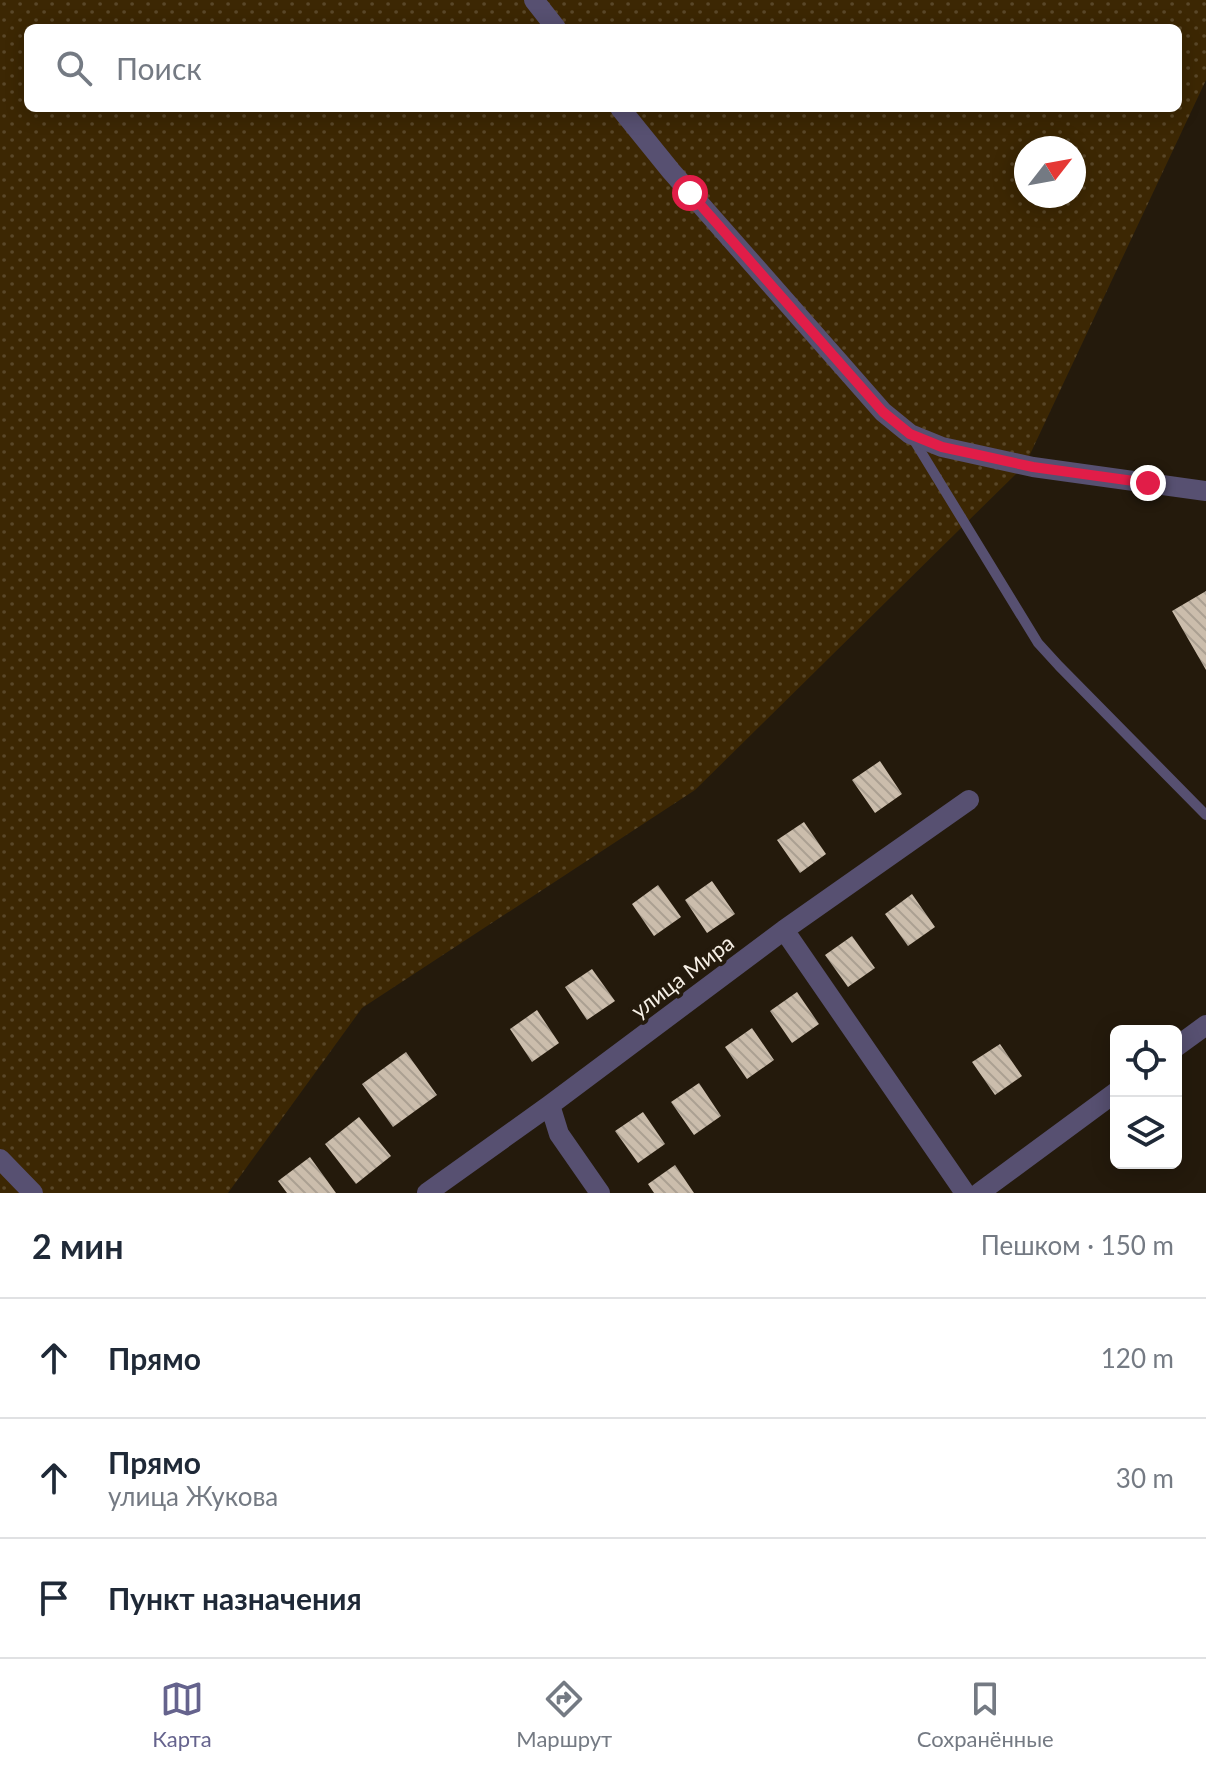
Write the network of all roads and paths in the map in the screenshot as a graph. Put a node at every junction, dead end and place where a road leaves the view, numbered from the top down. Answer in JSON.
{"nodes":[{"id":1,"x":534,"y":0,"type":"edge"},
{"id":2,"x":553,"y":24,"type":"edge"},
{"id":3,"x":623,"y":112,"type":"edge"},
{"id":4,"x":910,"y":434,"type":"junction"},
{"id":5,"x":1206,"y":491,"type":"edge"},
{"id":6,"x":969,"y":800,"type":"dead end"},
{"id":7,"x":1206,"y":815,"type":"edge"},
{"id":8,"x":784,"y":930,"type":"junction"},
{"id":9,"x":1206,"y":1025,"type":"edge"},
{"id":10,"x":1182,"y":1043,"type":"edge"},
{"id":11,"x":1110,"y":1096,"type":"edge"},
{"id":12,"x":550,"y":1105,"type":"junction"},
{"id":13,"x":0,"y":1159,"type":"edge"},
{"id":14,"x":33,"y":1193,"type":"edge"},
{"id":15,"x":427,"y":1193,"type":"edge"},
{"id":16,"x":600,"y":1193,"type":"edge"},
{"id":17,"x":965,"y":1193,"type":"edge"},
{"id":18,"x":979,"y":1193,"type":"edge"}],
"edges":[{"from":1,"to":2,"type":"street"},
{"from":3,"to":4,"type":"street"},
{"from":4,"to":5,"type":"street"},
{"from":4,"to":7,"type":"lane"},
{"from":6,"to":8,"type":"street","name":"улица Мира"},
{"from":8,"to":12,"type":"street","name":"улица Мира"},
{"from":8,"to":17,"type":"street"},
{"from":9,"to":10,"type":"street"},
{"from":11,"to":18,"type":"street"},
{"from":12,"to":15,"type":"street","name":"улица Мира"},
{"from":12,"to":16,"type":"street"},
{"from":13,"to":14,"type":"street"}]}
